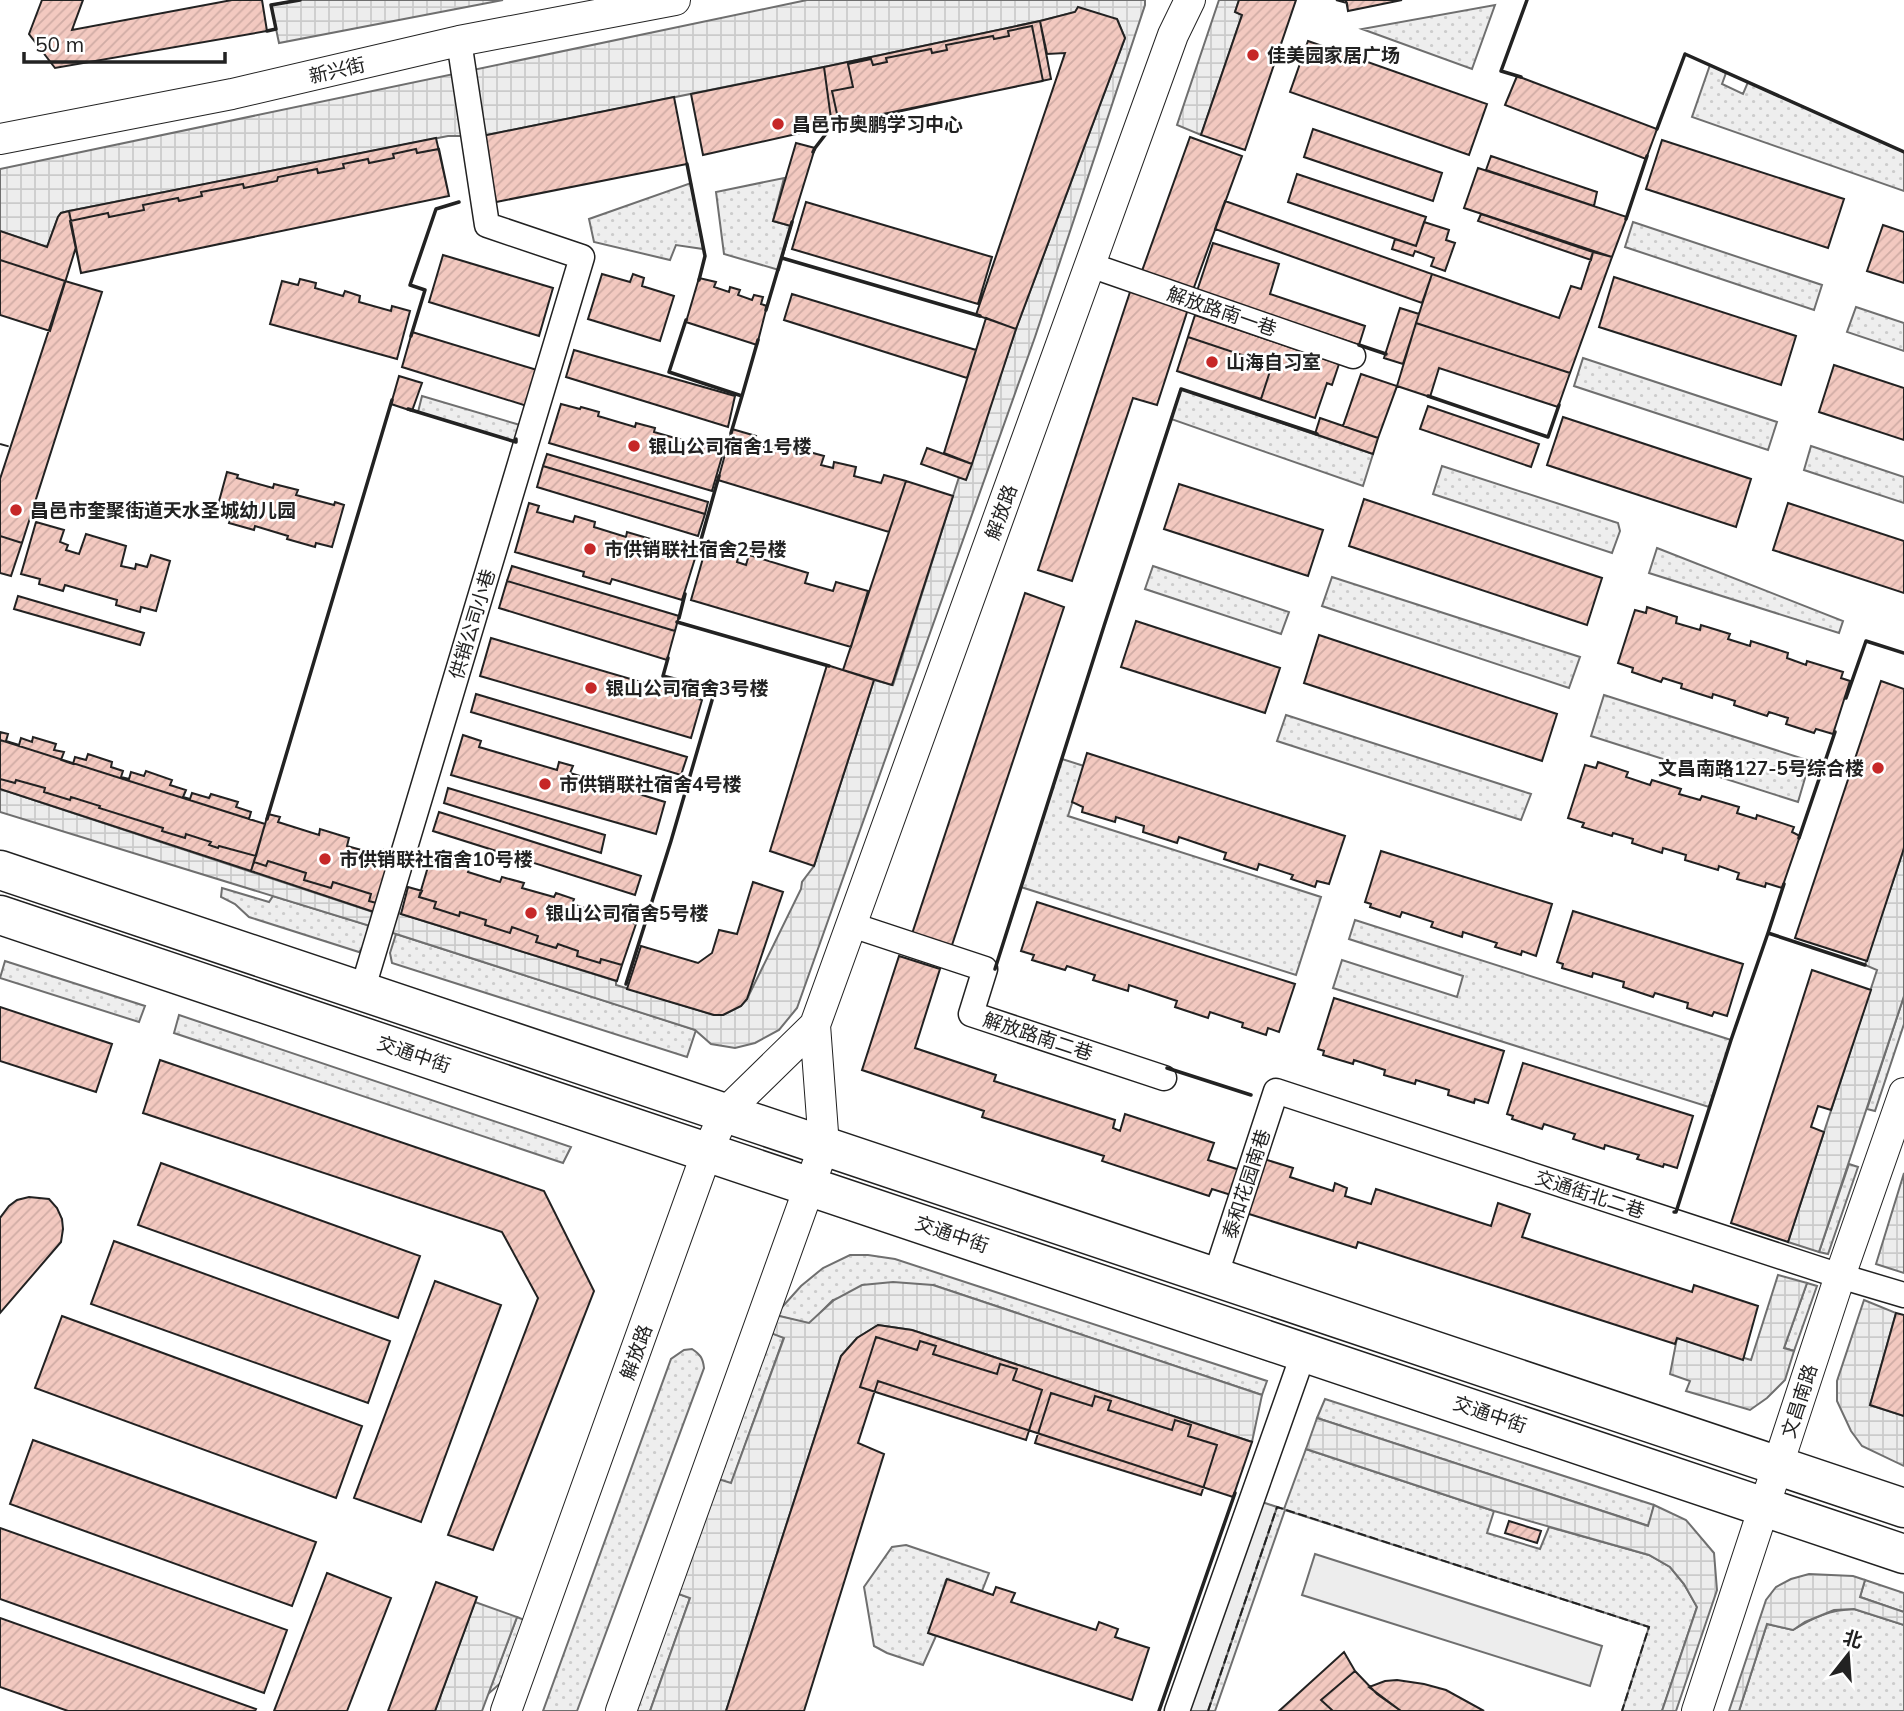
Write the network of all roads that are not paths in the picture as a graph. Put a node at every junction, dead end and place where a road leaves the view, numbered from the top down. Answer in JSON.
{"nodes":[{"id":1,"x":675,"y":0,"type":"edge"},
{"id":2,"x":1185,"y":1,"type":"edge"},
{"id":3,"x":459,"y":41,"type":"junction"},
{"id":4,"x":7,"y":132,"type":"edge"},
{"id":5,"x":1090,"y":265,"type":"junction"},
{"id":6,"x":1353,"y":356,"type":"dead end"},
{"id":7,"x":0,"y":870,"type":"edge"},
{"id":8,"x":0,"y":915,"type":"edge"},
{"id":9,"x":852,"y":925,"type":"junction"},
{"id":10,"x":362,"y":991,"type":"junction"},
{"id":11,"x":816,"y":1025,"type":"junction"},
{"id":12,"x":1164,"y":1078,"type":"dead end"},
{"id":13,"x":1276,"y":1091,"type":"joint"},
{"id":14,"x":1904,"y":1093,"type":"edge"},
{"id":15,"x":726,"y":1113,"type":"junction"},
{"id":16,"x":824,"y":1146,"type":"junction"},
{"id":17,"x":707,"y":1152,"type":"junction"},
{"id":18,"x":811,"y":1187,"type":"junction"},
{"id":19,"x":1840,"y":1276,"type":"junction"},
{"id":20,"x":1215,"y":1277,"type":"junction"},
{"id":21,"x":1904,"y":1295,"type":"edge"},
{"id":22,"x":1304,"y":1352,"type":"junction"},
{"id":23,"x":1779,"y":1465,"type":"junction"},
{"id":24,"x":1765,"y":1507,"type":"junction"},
{"id":25,"x":1904,"y":1507,"type":"edge"},
{"id":26,"x":1904,"y":1554,"type":"edge"},
{"id":27,"x":506,"y":1711,"type":"edge"},
{"id":28,"x":621,"y":1711,"type":"edge"},
{"id":29,"x":1177,"y":1711,"type":"edge"},
{"id":30,"x":1697,"y":1711,"type":"edge"}],
"edges":[{"from":1,"to":3,"type":"street","name":"新兴街"},
{"from":2,"to":5,"type":"street","name":"解放路"},
{"from":3,"to":4,"type":"street","name":"新兴街"},
{"from":3,"to":10,"type":"street","name":"供销公司小巷"},
{"from":5,"to":6,"type":"street","name":"解放路南一巷"},
{"from":5,"to":9,"type":"street","name":"解放路"},
{"from":7,"to":10,"type":"main road"},
{"from":8,"to":17,"type":"main road","name":"交通中街"},
{"from":9,"to":11,"type":"street","name":"解放路"},
{"from":9,"to":12,"type":"street","name":"解放路南二巷"},
{"from":10,"to":15,"type":"main road"},
{"from":11,"to":15,"type":"street","name":"解放路"},
{"from":11,"to":16,"type":"street","name":"解放路"},
{"from":13,"to":19,"type":"street","name":"交通街北二巷"},
{"from":13,"to":20,"type":"street","name":"泰和花园南巷"},
{"from":14,"to":19,"type":"street","name":"文昌南路"},
{"from":15,"to":16,"type":"main road"},
{"from":15,"to":17,"type":"street","name":"解放路"},
{"from":16,"to":18,"type":"street","name":"解放路"},
{"from":16,"to":20,"type":"main road"},
{"from":17,"to":18,"type":"main road","name":"交通中街"},
{"from":17,"to":27,"type":"street","name":"解放路"},
{"from":18,"to":22,"type":"main road","name":"交通中街"},
{"from":18,"to":28,"type":"street","name":"解放路"},
{"from":19,"to":21,"type":"street","name":"交通街北二巷"},
{"from":19,"to":23,"type":"street","name":"文昌南路"},
{"from":20,"to":23,"type":"main road"},
{"from":22,"to":24,"type":"main road","name":"交通中街"},
{"from":22,"to":29,"type":"street"},
{"from":23,"to":24,"type":"street","name":"文昌南路"},
{"from":23,"to":25,"type":"main road"},
{"from":24,"to":26,"type":"main road","name":"交通中街"},
{"from":24,"to":30,"type":"street","name":"文昌南路"}]}
